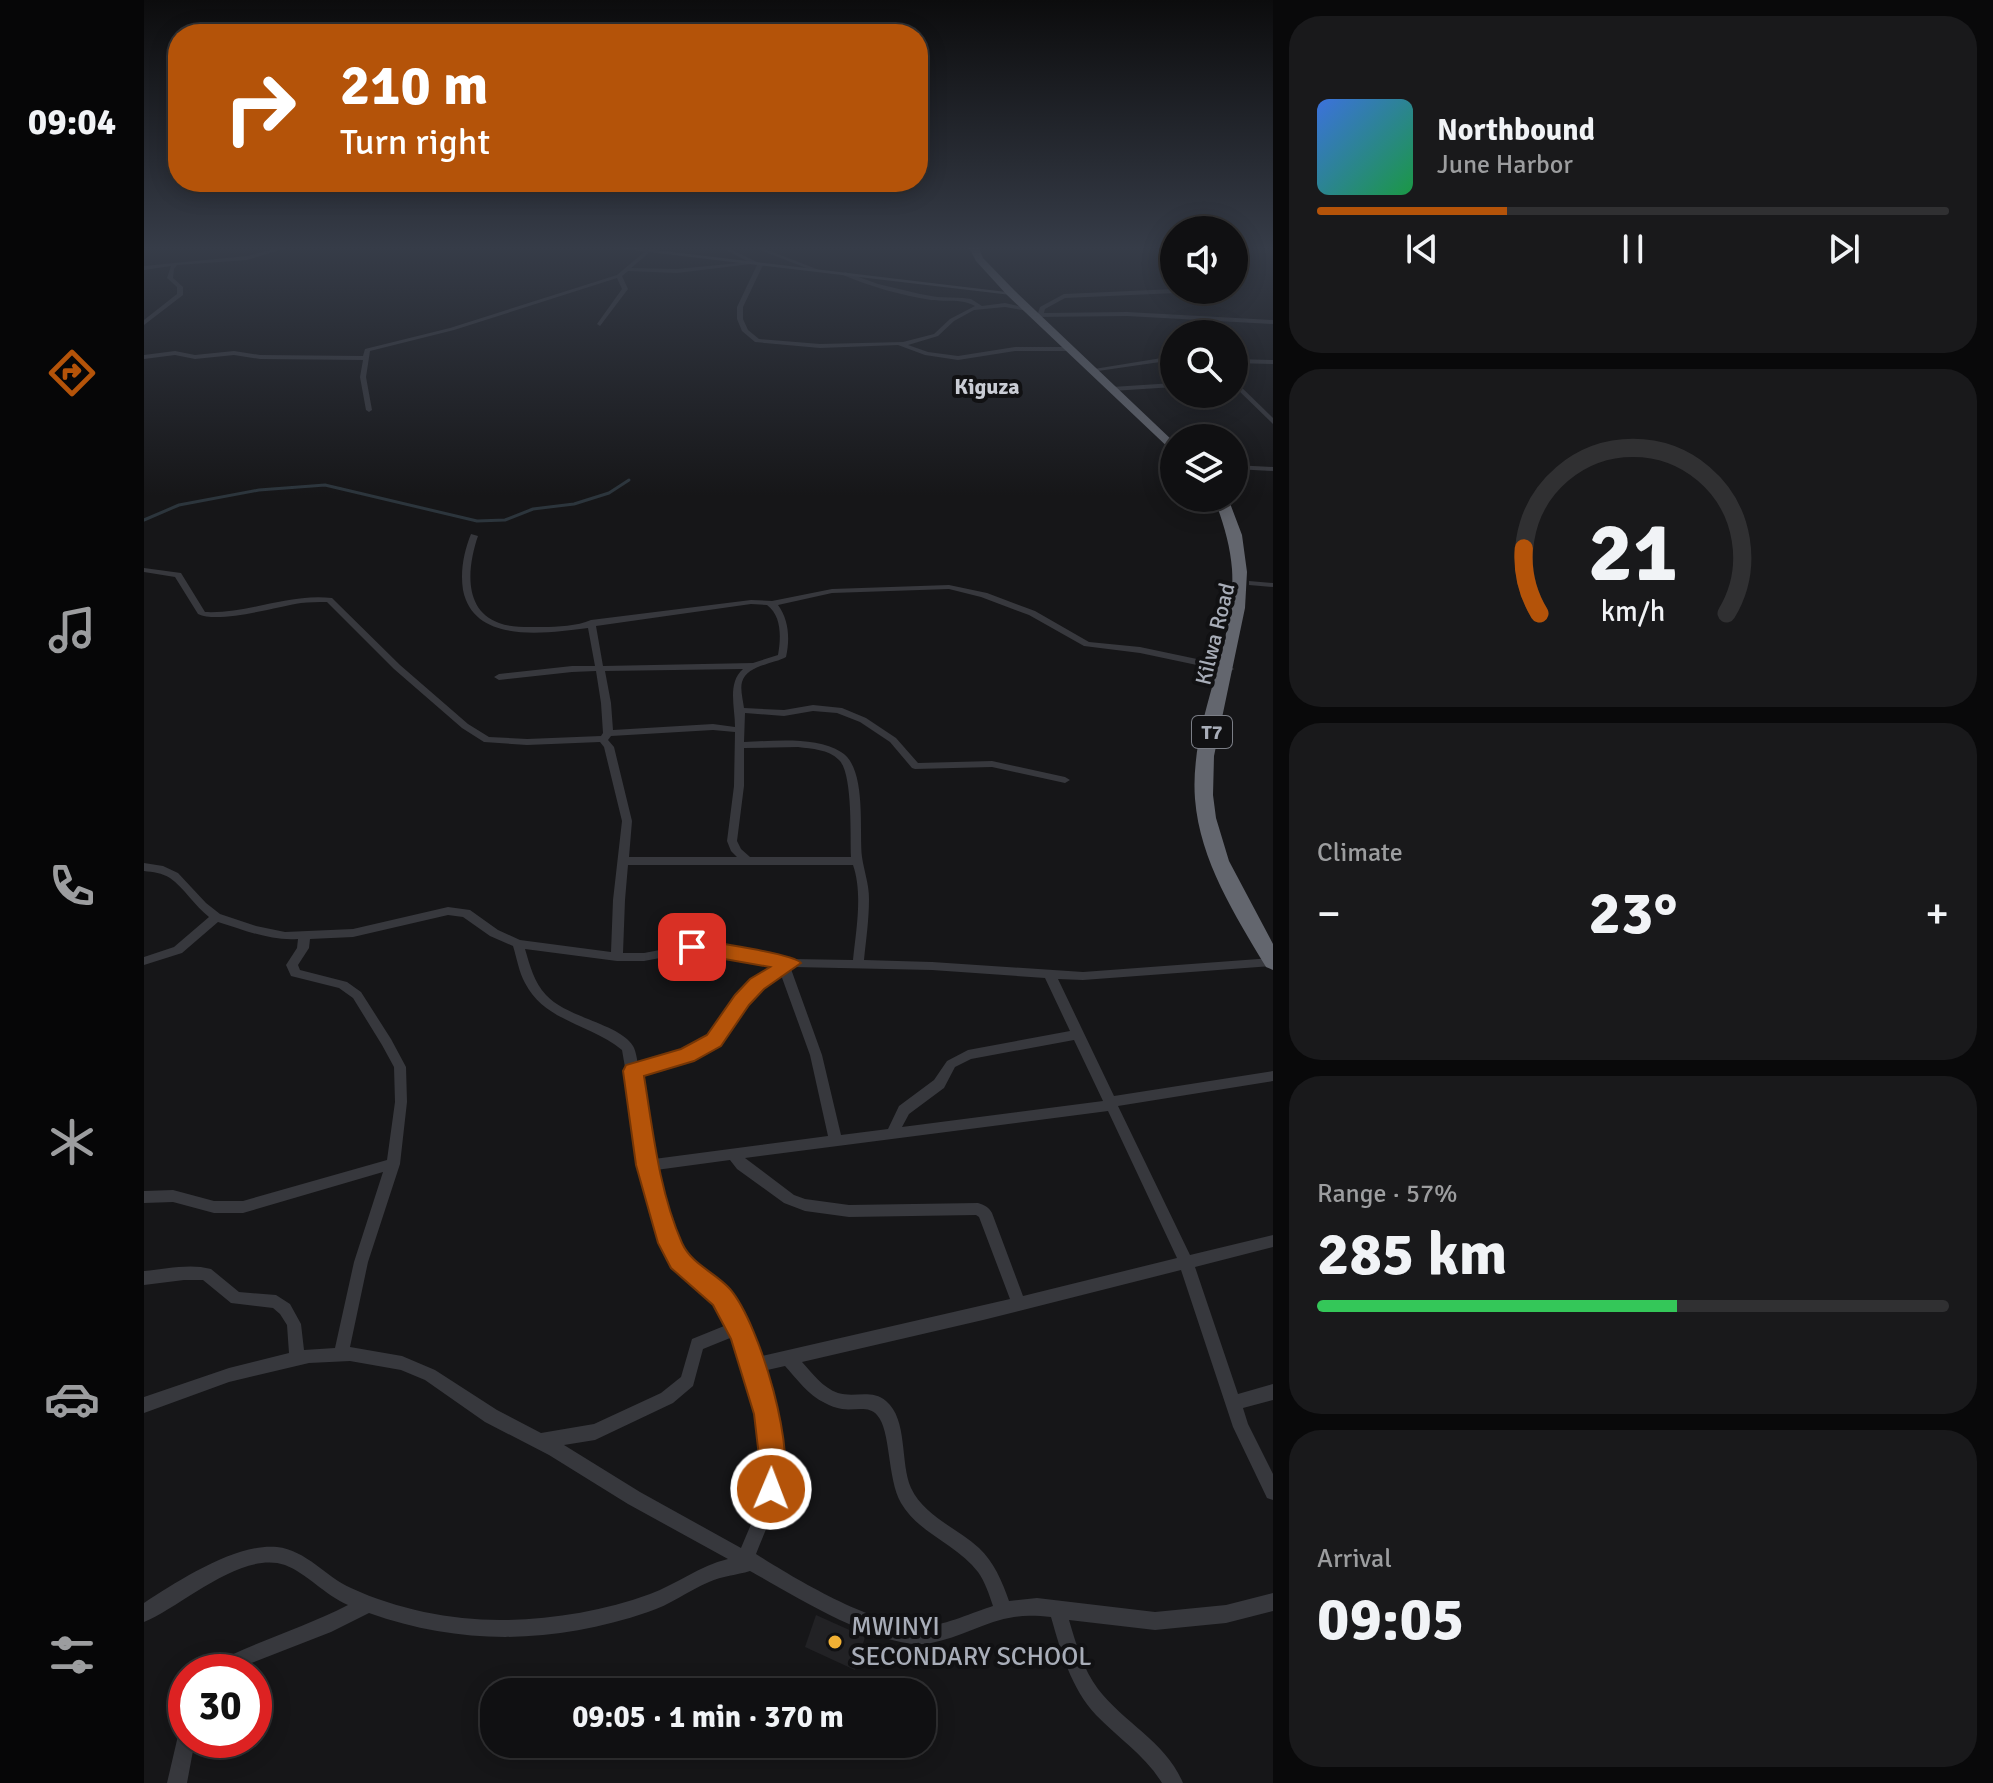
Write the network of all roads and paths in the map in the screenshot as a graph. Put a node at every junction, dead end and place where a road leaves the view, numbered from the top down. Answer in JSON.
{"nodes":[{"id":1,"x":451,"y":329,"type":"edge"},
{"id":2,"x":746,"y":329,"type":"edge"},
{"id":3,"x":941,"y":329,"type":"edge"},
{"id":4,"x":1051,"y":329,"type":"edge"},
{"id":5,"x":904,"y":344,"type":"junction"},
{"id":6,"x":1070,"y":349,"type":"junction"},
{"id":7,"x":144,"y":357,"type":"edge"},
{"id":8,"x":367,"y":358,"type":"junction"},
{"id":9,"x":1160,"y":360,"type":"edge"},
{"id":10,"x":1248,"y":361,"type":"edge"},
{"id":11,"x":1273,"y":362,"type":"edge"},
{"id":12,"x":1091,"y":370,"type":"junction"},
{"id":13,"x":1160,"y":386,"type":"edge"},
{"id":14,"x":1112,"y":389,"type":"junction"},
{"id":15,"x":1248,"y":396,"type":"edge"},
{"id":16,"x":369,"y":410,"type":"dead end"},
{"id":17,"x":1273,"y":422,"type":"edge"},
{"id":18,"x":1160,"y":435,"type":"edge"},
{"id":19,"x":1248,"y":468,"type":"edge"},
{"id":20,"x":1273,"y":469,"type":"edge"},
{"id":21,"x":1232,"y":512,"type":"edge"},
{"id":22,"x":474,"y":536,"type":"dead end"},
{"id":23,"x":144,"y":570,"type":"edge"},
{"id":24,"x":1252,"y":583,"type":"junction"},
{"id":25,"x":1273,"y":585,"type":"edge"},
{"id":26,"x":771,"y":604,"type":"junction"},
{"id":27,"x":591,"y":623,"type":"junction"},
{"id":28,"x":755,"y":666,"type":"junction"},
{"id":29,"x":598,"y":669,"type":"junction"},
{"id":30,"x":1231,"y":669,"type":"junction"},
{"id":31,"x":499,"y":677,"type":"dead end"},
{"id":32,"x":740,"y":710,"type":"junction"},
{"id":33,"x":739,"y":730,"type":"junction"},
{"id":34,"x":606,"y":736,"type":"junction"},
{"id":35,"x":740,"y":745,"type":"junction"},
{"id":36,"x":1065,"y":780,"type":"dead end"},
{"id":37,"x":624,"y":861,"type":"junction"},
{"id":38,"x":747,"y":861,"type":"junction"},
{"id":39,"x":857,"y":861,"type":"junction"},
{"id":40,"x":144,"y":867,"type":"edge"},
{"id":41,"x":216,"y":917,"type":"junction"},
{"id":42,"x":304,"y":937,"type":"junction"},
{"id":43,"x":518,"y":944,"type":"junction"},
{"id":44,"x":617,"y":957,"type":"junction"},
{"id":45,"x":144,"y":961,"type":"edge"},
{"id":46,"x":1273,"y":962,"type":"edge"},
{"id":47,"x":858,"y":964,"type":"junction"},
{"id":48,"x":789,"y":966,"type":"junction"},
{"id":49,"x":1049,"y":973,"type":"junction"},
{"id":50,"x":1079,"y":1034,"type":"junction"},
{"id":51,"x":633,"y":1071,"type":"junction"},
{"id":52,"x":1273,"y":1076,"type":"edge"},
{"id":53,"x":1111,"y":1104,"type":"junction"},
{"id":54,"x":892,"y":1133,"type":"junction"},
{"id":55,"x":835,"y":1139,"type":"junction"},
{"id":56,"x":733,"y":1153,"type":"junction"},
{"id":57,"x":393,"y":1164,"type":"junction"},
{"id":58,"x":648,"y":1165,"type":"junction"},
{"id":59,"x":144,"y":1197,"type":"edge"},
{"id":60,"x":1273,"y":1241,"type":"edge"},
{"id":61,"x":1186,"y":1263,"type":"junction"},
{"id":62,"x":144,"y":1278,"type":"edge"},
{"id":63,"x":1019,"y":1304,"type":"junction"},
{"id":64,"x":739,"y":1327,"type":"junction"},
{"id":65,"x":341,"y":1354,"type":"junction"},
{"id":66,"x":297,"y":1358,"type":"junction"},
{"id":67,"x":788,"y":1358,"type":"junction"},
{"id":68,"x":752,"y":1366,"type":"junction"},
{"id":69,"x":1273,"y":1392,"type":"edge"},
{"id":70,"x":1233,"y":1403,"type":"junction"},
{"id":71,"x":144,"y":1405,"type":"edge"},
{"id":72,"x":540,"y":1441,"type":"junction"},
{"id":73,"x":1273,"y":1492,"type":"edge"},
{"id":74,"x":750,"y":1560,"type":"junction"},
{"id":75,"x":1273,"y":1602,"type":"edge"},
{"id":76,"x":368,"y":1604,"type":"junction"},
{"id":77,"x":1057,"y":1609,"type":"junction"},
{"id":78,"x":1003,"y":1610,"type":"junction"},
{"id":79,"x":144,"y":1613,"type":"edge"},
{"id":80,"x":252,"y":1654,"type":"edge"},
{"id":81,"x":182,"y":1758,"type":"edge"},
{"id":82,"x":177,"y":1783,"type":"edge"},
{"id":83,"x":1173,"y":1783,"type":"edge"}],
"edges":[{"from":1,"to":8,"type":"street"},
{"from":2,"to":5,"type":"street"},
{"from":3,"to":5,"type":"street"},
{"from":4,"to":6,"type":"highway"},
{"from":5,"to":6,"type":"street"},
{"from":6,"to":12,"type":"highway"},
{"from":7,"to":8,"type":"street"},
{"from":8,"to":16,"type":"street"},
{"from":9,"to":12,"type":"street"},
{"from":10,"to":11,"type":"street"},
{"from":12,"to":14,"type":"highway"},
{"from":13,"to":14,"type":"street"},
{"from":14,"to":18,"type":"highway"},
{"from":15,"to":17,"type":"street"},
{"from":19,"to":20,"type":"street"},
{"from":21,"to":24,"type":"highway","name":"Kilwa Road","number":"T7"},
{"from":22,"to":27,"type":"street"},
{"from":23,"to":34,"type":"street"},
{"from":24,"to":25,"type":"street"},
{"from":24,"to":30,"type":"highway","name":"Kilwa Road","number":"T7"},
{"from":26,"to":27,"type":"street"},
{"from":26,"to":28,"type":"street"},
{"from":26,"to":30,"type":"street"},
{"from":27,"to":29,"type":"street"},
{"from":28,"to":29,"type":"street"},
{"from":28,"to":32,"type":"street"},
{"from":29,"to":31,"type":"street"},
{"from":29,"to":34,"type":"street"},
{"from":30,"to":46,"type":"highway","name":"Kilwa Road","number":"T7"},
{"from":32,"to":33,"type":"street"},
{"from":32,"to":36,"type":"street"},
{"from":33,"to":34,"type":"street"},
{"from":33,"to":35,"type":"street"},
{"from":34,"to":37,"type":"street"},
{"from":35,"to":38,"type":"street"},
{"from":35,"to":39,"type":"street"},
{"from":37,"to":38,"type":"street"},
{"from":37,"to":44,"type":"street"},
{"from":38,"to":39,"type":"street"},
{"from":39,"to":47,"type":"street"},
{"from":40,"to":41,"type":"street"},
{"from":41,"to":42,"type":"street"},
{"from":41,"to":45,"type":"street"},
{"from":42,"to":43,"type":"street"},
{"from":42,"to":57,"type":"street"},
{"from":43,"to":44,"type":"street"},
{"from":43,"to":51,"type":"street"},
{"from":44,"to":48,"type":"street"},
{"from":46,"to":49,"type":"street"},
{"from":47,"to":48,"type":"street"},
{"from":47,"to":49,"type":"street"},
{"from":48,"to":51,"type":"street"},
{"from":48,"to":55,"type":"street"},
{"from":49,"to":50,"type":"street"},
{"from":50,"to":53,"type":"street"},
{"from":50,"to":54,"type":"street"},
{"from":51,"to":58,"type":"street"},
{"from":52,"to":53,"type":"street"},
{"from":53,"to":54,"type":"street"},
{"from":53,"to":61,"type":"street"},
{"from":54,"to":55,"type":"street"},
{"from":55,"to":56,"type":"street"},
{"from":56,"to":58,"type":"street"},
{"from":56,"to":63,"type":"street"},
{"from":57,"to":59,"type":"street"},
{"from":57,"to":65,"type":"street"},
{"from":58,"to":64,"type":"street"},
{"from":60,"to":61,"type":"street"},
{"from":61,"to":63,"type":"street"},
{"from":61,"to":70,"type":"street"},
{"from":62,"to":66,"type":"street"},
{"from":63,"to":67,"type":"street"},
{"from":64,"to":68,"type":"street"},
{"from":64,"to":72,"type":"street"},
{"from":65,"to":66,"type":"street"},
{"from":65,"to":72,"type":"street"},
{"from":66,"to":71,"type":"street"},
{"from":67,"to":68,"type":"street"},
{"from":67,"to":78,"type":"street"},
{"from":68,"to":74,"type":"street"},
{"from":69,"to":70,"type":"street"},
{"from":70,"to":73,"type":"street"},
{"from":72,"to":74,"type":"street"},
{"from":74,"to":76,"type":"street"},
{"from":74,"to":78,"type":"street"},
{"from":75,"to":77,"type":"street"},
{"from":76,"to":79,"type":"street"},
{"from":76,"to":80,"type":"street"},
{"from":77,"to":78,"type":"street"},
{"from":77,"to":83,"type":"street"},
{"from":81,"to":82,"type":"street"}]}
